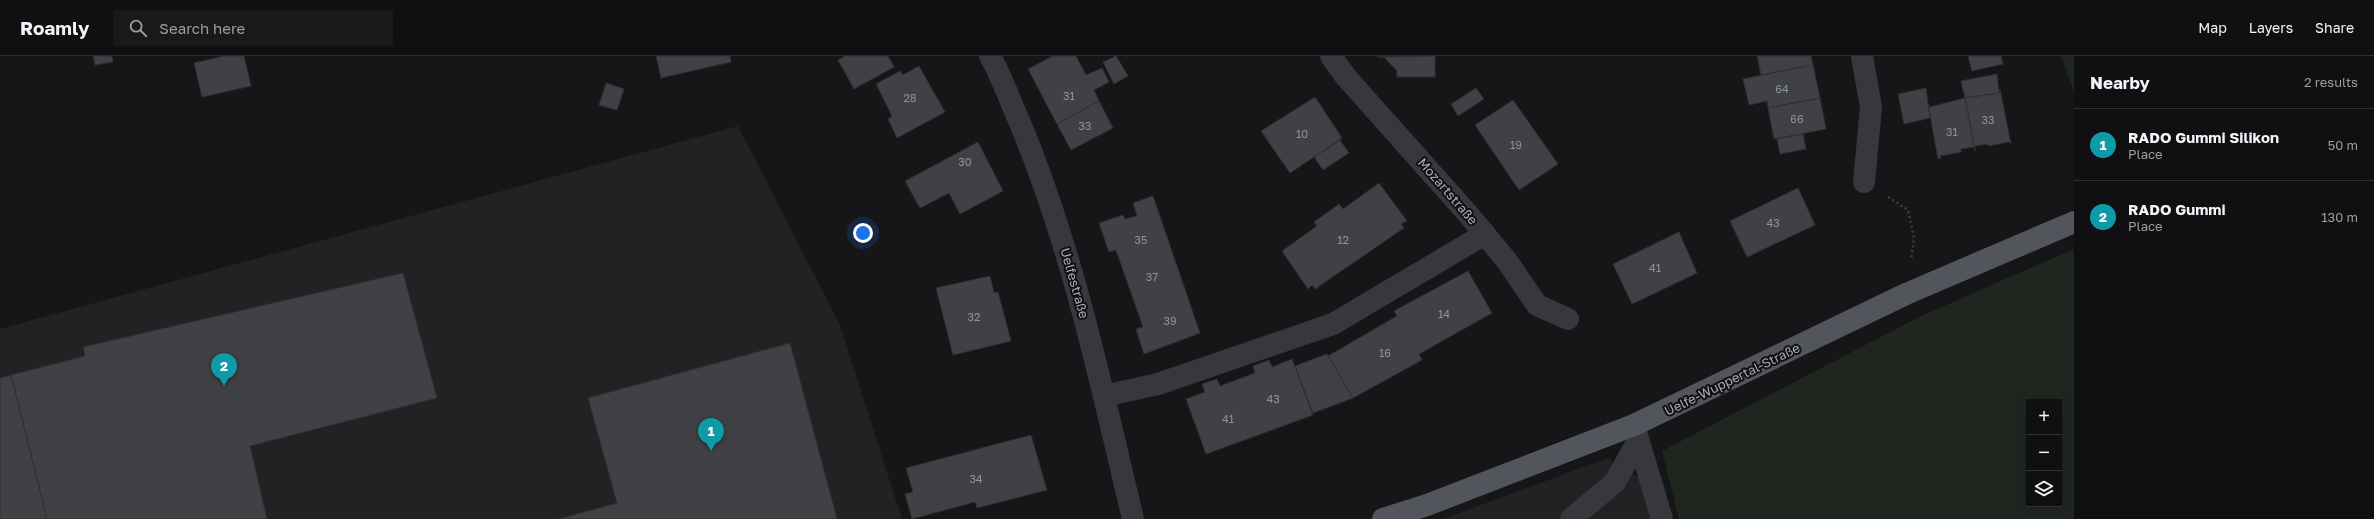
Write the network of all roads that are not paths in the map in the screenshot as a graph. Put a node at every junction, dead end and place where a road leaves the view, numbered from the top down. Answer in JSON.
{"nodes":[{"id":1,"x":1331,"y":56,"type":"edge"},
{"id":2,"x":1862,"y":56,"type":"edge"},
{"id":3,"x":998,"y":59,"type":"edge"},
{"id":4,"x":1864,"y":182,"type":"dead end"},
{"id":5,"x":2074,"y":222,"type":"edge"},
{"id":6,"x":1485,"y":234,"type":"junction"},
{"id":7,"x":1568,"y":318,"type":"dead end"},
{"id":8,"x":1104,"y":396,"type":"junction"},
{"id":9,"x":1636,"y":433,"type":"junction"},
{"id":10,"x":1133,"y":519,"type":"edge"},
{"id":11,"x":1383,"y":519,"type":"edge"},
{"id":12,"x":1571,"y":519,"type":"edge"},
{"id":13,"x":1662,"y":519,"type":"edge"}],
"edges":[{"from":1,"to":6,"type":"street","name":"Mozartstraße"},
{"from":2,"to":4,"type":"street"},
{"from":3,"to":8,"type":"street","name":"Uelfestraße"},
{"from":5,"to":9,"type":"main road","name":"Uelfe-Wuppertal-Straße"},
{"from":6,"to":7,"type":"street","name":"Mozartstraße"},
{"from":6,"to":8,"type":"street"},
{"from":8,"to":10,"type":"street","name":"Uelfestraße"},
{"from":9,"to":11,"type":"main road","name":"Uelfe-Wuppertal-Straße"},
{"from":9,"to":12,"type":"street"},
{"from":9,"to":13,"type":"street"}]}
